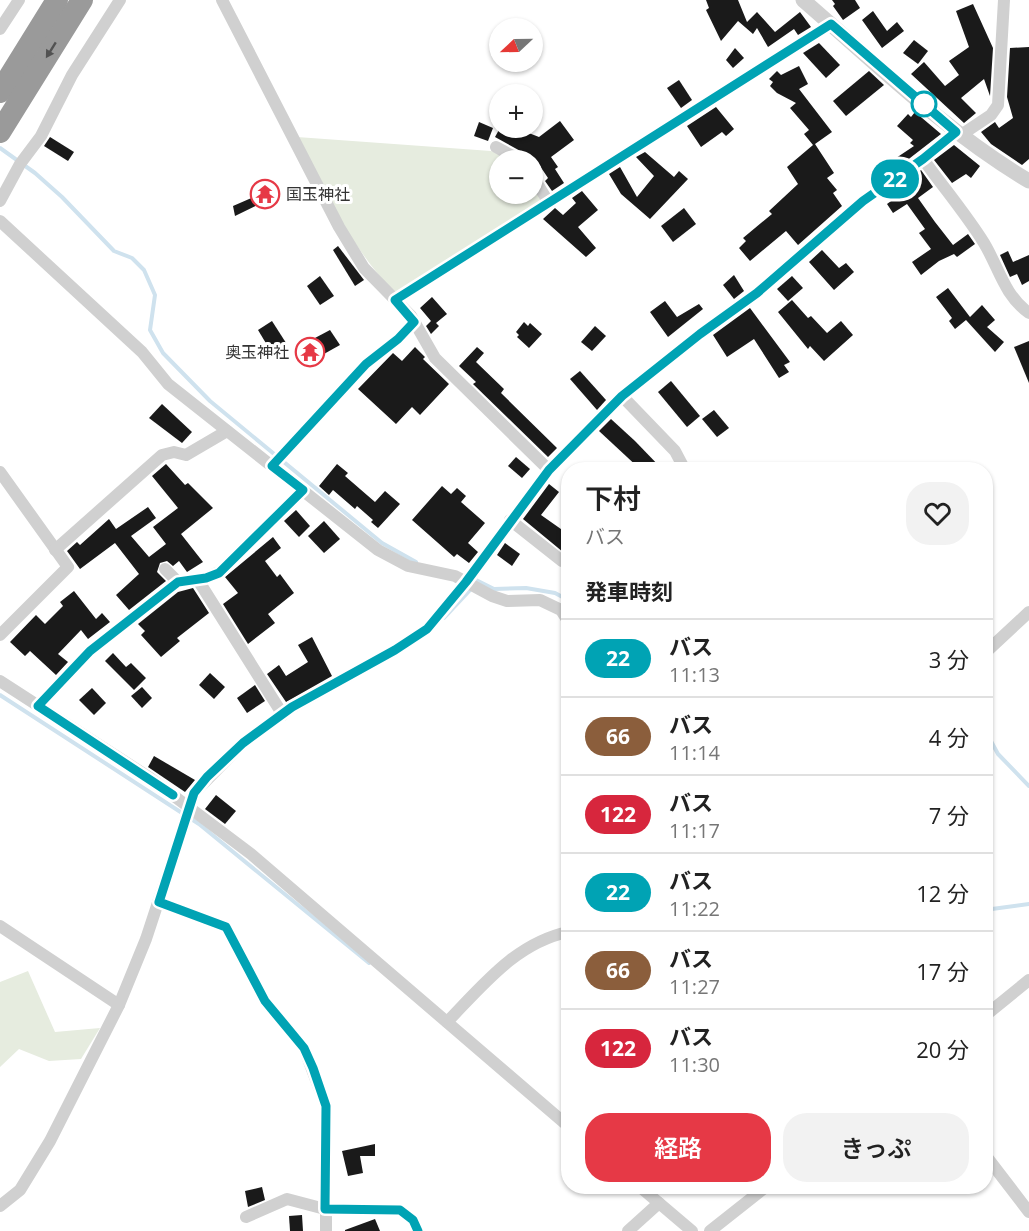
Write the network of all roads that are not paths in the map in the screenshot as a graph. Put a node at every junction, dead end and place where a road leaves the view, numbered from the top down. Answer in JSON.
{"nodes":[{"id":1,"x":19,"y":0,"type":"edge"},
{"id":2,"x":57,"y":0,"type":"edge"},
{"id":3,"x":82,"y":0,"type":"edge"},
{"id":4,"x":120,"y":0,"type":"edge"},
{"id":5,"x":222,"y":0,"type":"edge"},
{"id":6,"x":803,"y":0,"type":"edge"},
{"id":7,"x":1004,"y":0,"type":"edge"},
{"id":8,"x":831,"y":24,"type":"junction"},
{"id":9,"x":0,"y":29,"type":"edge"},
{"id":10,"x":0,"y":92,"type":"edge"},
{"id":11,"x":0,"y":131,"type":"edge"},
{"id":12,"x":959,"y":134,"type":"junction"},
{"id":13,"x":496,"y":147,"type":"dead end"},
{"id":14,"x":502,"y":150,"type":"edge"},
{"id":15,"x":923,"y":159,"type":"junction"},
{"id":16,"x":1029,"y":181,"type":"edge"},
{"id":17,"x":543,"y":193,"type":"edge"},
{"id":18,"x":0,"y":201,"type":"edge"},
{"id":19,"x":549,"y":203,"type":"junction"},
{"id":20,"x":0,"y":222,"type":"edge"},
{"id":21,"x":395,"y":300,"type":"junction"},
{"id":22,"x":1029,"y":313,"type":"edge"},
{"id":23,"x":414,"y":322,"type":"junction"},
{"id":24,"x":622,"y":396,"type":"junction"},
{"id":25,"x":227,"y":431,"type":"junction"},
{"id":26,"x":681,"y":462,"type":"edge"},
{"id":27,"x":272,"y":466,"type":"junction"},
{"id":28,"x":549,"y":470,"type":"junction"},
{"id":29,"x":0,"y":472,"type":"edge"},
{"id":30,"x":303,"y":490,"type":"junction"},
{"id":31,"x":510,"y":520,"type":"junction"},
{"id":32,"x":55,"y":550,"type":"junction"},
{"id":33,"x":561,"y":560,"type":"edge"},
{"id":34,"x":165,"y":569,"type":"dead end"},
{"id":35,"x":198,"y":580,"type":"junction"},
{"id":36,"x":178,"y":582,"type":"junction"},
{"id":37,"x":466,"y":582,"type":"junction"},
{"id":38,"x":561,"y":610,"type":"edge"},
{"id":39,"x":1029,"y":612,"type":"edge"},
{"id":40,"x":0,"y":635,"type":"edge"},
{"id":41,"x":993,"y":645,"type":"edge"},
{"id":42,"x":0,"y":681,"type":"edge"},
{"id":43,"x":38,"y":706,"type":"junction"},
{"id":44,"x":283,"y":715,"type":"junction"},
{"id":45,"x":189,"y":807,"type":"junction"},
{"id":46,"x":159,"y":902,"type":"junction"},
{"id":47,"x":0,"y":926,"type":"edge"},
{"id":48,"x":561,"y":934,"type":"edge"},
{"id":49,"x":1029,"y":980,"type":"edge"},
{"id":50,"x":119,"y":1005,"type":"junction"},
{"id":51,"x":993,"y":1009,"type":"edge"},
{"id":52,"x":447,"y":1022,"type":"junction"},
{"id":53,"x":561,"y":1120,"type":"edge"},
{"id":54,"x":993,"y":1165,"type":"edge"},
{"id":55,"x":648,"y":1194,"type":"edge"},
{"id":56,"x":757,"y":1194,"type":"edge"},
{"id":57,"x":659,"y":1203,"type":"junction"},
{"id":58,"x":0,"y":1206,"type":"edge"},
{"id":59,"x":325,"y":1209,"type":"junction"},
{"id":60,"x":1029,"y":1212,"type":"edge"},
{"id":61,"x":246,"y":1217,"type":"dead end"},
{"id":62,"x":326,"y":1231,"type":"edge"},
{"id":63,"x":418,"y":1231,"type":"edge"},
{"id":64,"x":628,"y":1231,"type":"edge"},
{"id":65,"x":692,"y":1231,"type":"edge"},
{"id":66,"x":710,"y":1231,"type":"edge"}],
"edges":[{"from":1,"to":9,"type":"street"},
{"from":2,"to":10,"type":"highway"},
{"from":3,"to":11,"type":"highway","one_way":true},
{"from":4,"to":18,"type":"street"},
{"from":5,"to":21,"type":"street"},
{"from":6,"to":8,"type":"street"},
{"from":7,"to":12,"type":"street"},
{"from":8,"to":12,"type":"street"},
{"from":8,"to":19,"type":"street"},
{"from":12,"to":15,"type":"street"},
{"from":12,"to":16,"type":"street"},
{"from":13,"to":14,"type":"street"},
{"from":15,"to":22,"type":"street"},
{"from":15,"to":24,"type":"street"},
{"from":17,"to":19,"type":"street"},
{"from":19,"to":21,"type":"street"},
{"from":20,"to":25,"type":"street"},
{"from":21,"to":23,"type":"street"},
{"from":23,"to":27,"type":"street"},
{"from":23,"to":28,"type":"street"},
{"from":24,"to":26,"type":"street"},
{"from":24,"to":28,"type":"street"},
{"from":25,"to":27,"type":"street"},
{"from":25,"to":32,"type":"street"},
{"from":27,"to":30,"type":"street"},
{"from":28,"to":31,"type":"street"},
{"from":29,"to":32,"type":"street"},
{"from":30,"to":35,"type":"street"},
{"from":30,"to":37,"type":"street"},
{"from":31,"to":33,"type":"street"},
{"from":31,"to":37,"type":"street"},
{"from":32,"to":40,"type":"street"},
{"from":34,"to":36,"type":"street"},
{"from":35,"to":36,"type":"street"},
{"from":35,"to":44,"type":"street"},
{"from":36,"to":43,"type":"street"},
{"from":37,"to":38,"type":"street"},
{"from":37,"to":44,"type":"street"},
{"from":39,"to":41,"type":"street"},
{"from":42,"to":43,"type":"street"},
{"from":43,"to":45,"type":"street"},
{"from":44,"to":45,"type":"street"},
{"from":45,"to":46,"type":"street"},
{"from":45,"to":52,"type":"street"},
{"from":46,"to":50,"type":"street"},
{"from":46,"to":59,"type":"street"},
{"from":47,"to":50,"type":"street"},
{"from":48,"to":52,"type":"street"},
{"from":49,"to":51,"type":"street"},
{"from":50,"to":58,"type":"street"},
{"from":52,"to":53,"type":"street"},
{"from":54,"to":60,"type":"street"},
{"from":55,"to":57,"type":"street"},
{"from":56,"to":66,"type":"street"},
{"from":57,"to":64,"type":"street"},
{"from":57,"to":65,"type":"street"},
{"from":59,"to":61,"type":"street"},
{"from":59,"to":62,"type":"street"},
{"from":59,"to":63,"type":"street"}]}
